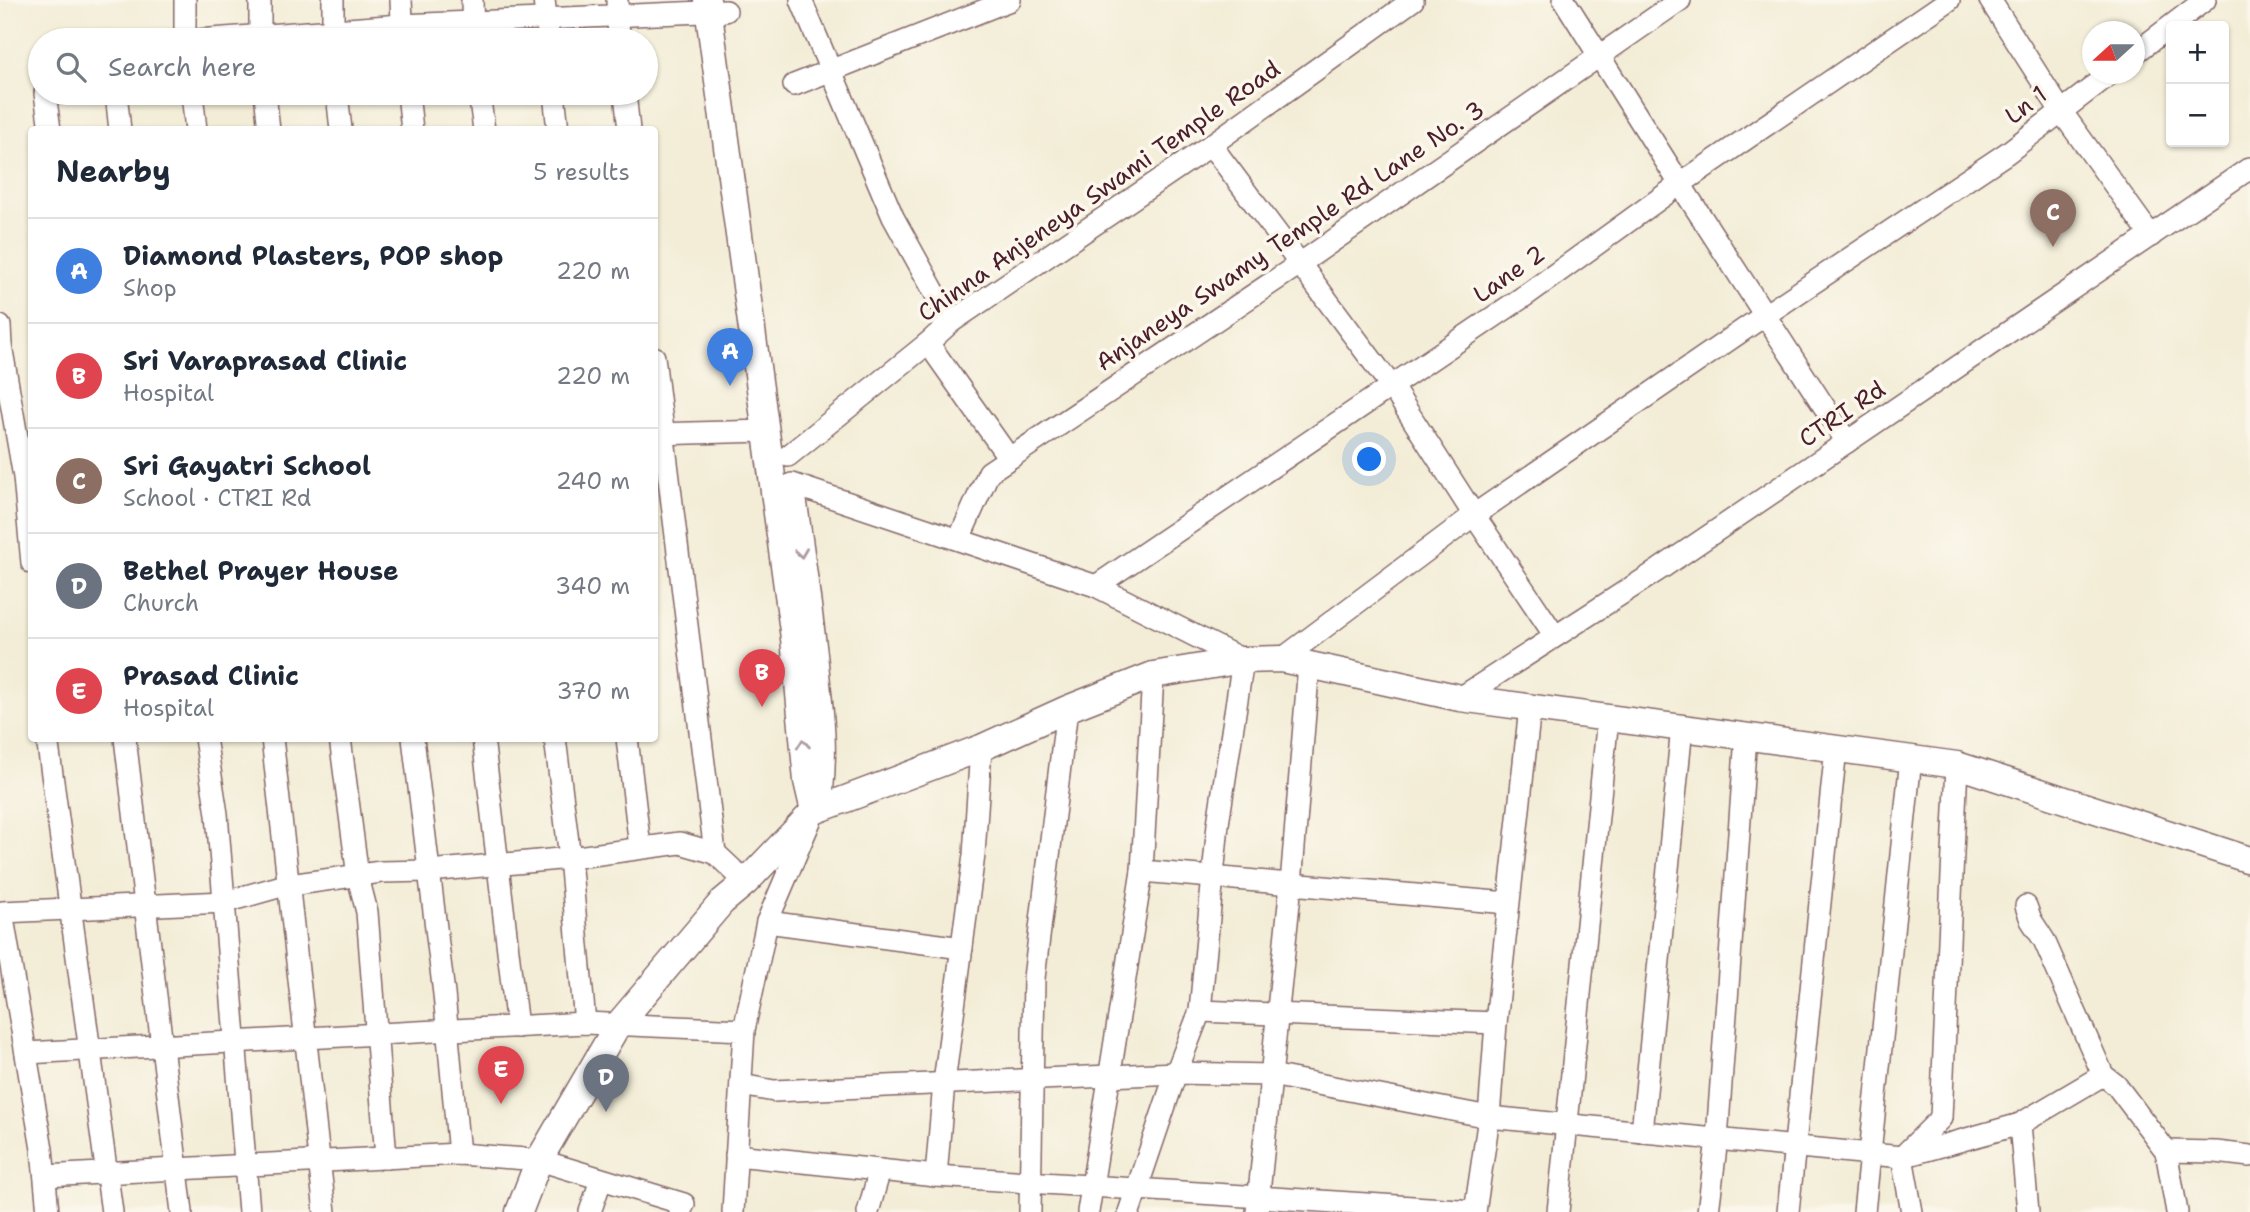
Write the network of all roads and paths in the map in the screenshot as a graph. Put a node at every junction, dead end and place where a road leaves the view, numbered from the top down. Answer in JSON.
{"nodes":[{"id":1,"x":185,"y":0,"type":"edge"},
{"id":2,"x":260,"y":0,"type":"edge"},
{"id":3,"x":332,"y":0,"type":"edge"},
{"id":4,"x":401,"y":0,"type":"edge"},
{"id":5,"x":472,"y":0,"type":"edge"},
{"id":6,"x":801,"y":0,"type":"edge"},
{"id":7,"x":1010,"y":0,"type":"edge"},
{"id":8,"x":1413,"y":0,"type":"edge"},
{"id":9,"x":1564,"y":0,"type":"edge"},
{"id":10,"x":1680,"y":0,"type":"edge"},
{"id":11,"x":1949,"y":0,"type":"edge"},
{"id":12,"x":1990,"y":0,"type":"edge"},
{"id":13,"x":2206,"y":0,"type":"edge"},
{"id":14,"x":716,"y":5,"type":"edge"},
{"id":15,"x":616,"y":8,"type":"edge"},
{"id":16,"x":546,"y":20,"type":"edge"},
{"id":17,"x":185,"y":28,"type":"edge"},
{"id":18,"x":260,"y":28,"type":"edge"},
{"id":19,"x":333,"y":28,"type":"edge"},
{"id":20,"x":402,"y":28,"type":"edge"},
{"id":21,"x":472,"y":28,"type":"edge"},
{"id":22,"x":497,"y":28,"type":"edge"},
{"id":23,"x":618,"y":28,"type":"edge"},
{"id":24,"x":2145,"y":46,"type":"edge"},
{"id":25,"x":1600,"y":55,"type":"junction"},
{"id":26,"x":830,"y":73,"type":"junction"},
{"id":27,"x":2097,"y":84,"type":"edge"},
{"id":28,"x":794,"y":85,"type":"dead end"},
{"id":29,"x":47,"y":105,"type":"edge"},
{"id":30,"x":117,"y":105,"type":"edge"},
{"id":31,"x":193,"y":105,"type":"edge"},
{"id":32,"x":266,"y":105,"type":"edge"},
{"id":33,"x":339,"y":105,"type":"edge"},
{"id":34,"x":409,"y":105,"type":"edge"},
{"id":35,"x":481,"y":105,"type":"edge"},
{"id":36,"x":555,"y":105,"type":"edge"},
{"id":37,"x":626,"y":105,"type":"edge"},
{"id":38,"x":2061,"y":111,"type":"junction"},
{"id":39,"x":49,"y":126,"type":"edge"},
{"id":40,"x":120,"y":126,"type":"edge"},
{"id":41,"x":196,"y":126,"type":"edge"},
{"id":42,"x":269,"y":126,"type":"edge"},
{"id":43,"x":341,"y":126,"type":"edge"},
{"id":44,"x":412,"y":126,"type":"edge"},
{"id":45,"x":483,"y":126,"type":"edge"},
{"id":46,"x":558,"y":126,"type":"edge"},
{"id":47,"x":629,"y":126,"type":"edge"},
{"id":48,"x":1211,"y":145,"type":"junction"},
{"id":49,"x":2250,"y":168,"type":"edge"},
{"id":50,"x":1680,"y":184,"type":"junction"},
{"id":51,"x":2151,"y":236,"type":"junction"},
{"id":52,"x":1301,"y":264,"type":"junction"},
{"id":53,"x":1765,"y":315,"type":"junction"},
{"id":54,"x":951,"y":322,"type":"junction"},
{"id":55,"x":0,"y":326,"type":"edge"},
{"id":56,"x":928,"y":343,"type":"junction"},
{"id":57,"x":1392,"y":387,"type":"junction"},
{"id":58,"x":766,"y":430,"type":"junction"},
{"id":59,"x":659,"y":434,"type":"edge"},
{"id":60,"x":1847,"y":442,"type":"junction"},
{"id":61,"x":788,"y":456,"type":"junction"},
{"id":62,"x":1009,"y":458,"type":"junction"},
{"id":63,"x":28,"y":477,"type":"edge"},
{"id":64,"x":792,"y":484,"type":"junction"},
{"id":65,"x":1474,"y":515,"type":"junction"},
{"id":66,"x":959,"y":539,"type":"junction"},
{"id":67,"x":1096,"y":586,"type":"junction"},
{"id":68,"x":1555,"y":636,"type":"junction"},
{"id":69,"x":1282,"y":659,"type":"junction"},
{"id":70,"x":1243,"y":660,"type":"junction"},
{"id":71,"x":1310,"y":664,"type":"junction"},
{"id":72,"x":1153,"y":675,"type":"junction"},
{"id":73,"x":1460,"y":698,"type":"junction"},
{"id":74,"x":1530,"y":707,"type":"junction"},
{"id":75,"x":1067,"y":709,"type":"junction"},
{"id":76,"x":1608,"y":717,"type":"junction"},
{"id":77,"x":1682,"y":727,"type":"junction"},
{"id":78,"x":1746,"y":736,"type":"junction"},
{"id":79,"x":48,"y":742,"type":"edge"},
{"id":80,"x":125,"y":742,"type":"edge"},
{"id":81,"x":206,"y":742,"type":"edge"},
{"id":82,"x":272,"y":742,"type":"edge"},
{"id":83,"x":341,"y":742,"type":"edge"},
{"id":84,"x":413,"y":742,"type":"edge"},
{"id":85,"x":484,"y":742,"type":"edge"},
{"id":86,"x":556,"y":742,"type":"edge"},
{"id":87,"x":627,"y":742,"type":"edge"},
{"id":88,"x":981,"y":748,"type":"junction"},
{"id":89,"x":1836,"y":748,"type":"junction"},
{"id":90,"x":1911,"y":758,"type":"junction"},
{"id":91,"x":1957,"y":765,"type":"junction"},
{"id":92,"x":814,"y":811,"type":"junction"},
{"id":93,"x":640,"y":847,"type":"junction"},
{"id":94,"x":715,"y":853,"type":"junction"},
{"id":95,"x":570,"y":858,"type":"junction"},
{"id":96,"x":2250,"y":860,"type":"edge"},
{"id":97,"x":499,"y":864,"type":"junction"},
{"id":98,"x":1142,"y":870,"type":"junction"},
{"id":99,"x":429,"y":871,"type":"junction"},
{"id":100,"x":358,"y":877,"type":"junction"},
{"id":101,"x":1213,"y":877,"type":"junction"},
{"id":102,"x":746,"y":882,"type":"junction"},
{"id":103,"x":1291,"y":884,"type":"junction"},
{"id":104,"x":290,"y":885,"type":"junction"},
{"id":105,"x":225,"y":902,"type":"junction"},
{"id":106,"x":1508,"y":903,"type":"junction"},
{"id":107,"x":1,"y":905,"type":"edge"},
{"id":108,"x":145,"y":905,"type":"junction"},
{"id":109,"x":2026,"y":906,"type":"dead end"},
{"id":110,"x":72,"y":909,"type":"junction"},
{"id":111,"x":767,"y":922,"type":"junction"},
{"id":112,"x":962,"y":948,"type":"junction"},
{"id":113,"x":1200,"y":1011,"type":"junction"},
{"id":114,"x":1278,"y":1014,"type":"junction"},
{"id":115,"x":585,"y":1023,"type":"junction"},
{"id":116,"x":1496,"y":1023,"type":"junction"},
{"id":117,"x":618,"y":1026,"type":"junction"},
{"id":118,"x":517,"y":1027,"type":"junction"},
{"id":119,"x":744,"y":1030,"type":"junction"},
{"id":120,"x":447,"y":1031,"type":"junction"},
{"id":121,"x":377,"y":1035,"type":"junction"},
{"id":122,"x":307,"y":1039,"type":"junction"},
{"id":123,"x":236,"y":1043,"type":"junction"},
{"id":124,"x":162,"y":1047,"type":"junction"},
{"id":125,"x":91,"y":1051,"type":"junction"},
{"id":126,"x":26,"y":1053,"type":"junction"},
{"id":127,"x":1176,"y":1073,"type":"junction"},
{"id":128,"x":1271,"y":1075,"type":"junction"},
{"id":129,"x":2103,"y":1075,"type":"junction"},
{"id":130,"x":1110,"y":1076,"type":"junction"},
{"id":131,"x":1033,"y":1080,"type":"junction"},
{"id":132,"x":944,"y":1083,"type":"junction"},
{"id":133,"x":741,"y":1085,"type":"junction"},
{"id":134,"x":1489,"y":1117,"type":"junction"},
{"id":135,"x":2020,"y":1124,"type":"junction"},
{"id":136,"x":1567,"y":1125,"type":"junction"},
{"id":137,"x":1643,"y":1132,"type":"junction"},
{"id":138,"x":1717,"y":1139,"type":"junction"},
{"id":139,"x":1796,"y":1147,"type":"junction"},
{"id":140,"x":2166,"y":1151,"type":"junction"},
{"id":141,"x":459,"y":1154,"type":"junction"},
{"id":142,"x":1871,"y":1154,"type":"junction"},
{"id":143,"x":736,"y":1156,"type":"junction"},
{"id":144,"x":2250,"y":1156,"type":"edge"},
{"id":145,"x":1902,"y":1157,"type":"junction"},
{"id":146,"x":386,"y":1158,"type":"junction"},
{"id":147,"x":540,"y":1160,"type":"junction"},
{"id":148,"x":320,"y":1161,"type":"junction"},
{"id":149,"x":245,"y":1165,"type":"junction"},
{"id":150,"x":177,"y":1169,"type":"junction"},
{"id":151,"x":880,"y":1170,"type":"junction"},
{"id":152,"x":107,"y":1172,"type":"junction"},
{"id":153,"x":44,"y":1176,"type":"junction"},
{"id":154,"x":936,"y":1176,"type":"junction"},
{"id":155,"x":601,"y":1180,"type":"junction"},
{"id":156,"x":1031,"y":1182,"type":"junction"},
{"id":157,"x":1092,"y":1186,"type":"junction"},
{"id":158,"x":1137,"y":1189,"type":"junction"},
{"id":159,"x":1258,"y":1204,"type":"edge"},
{"id":160,"x":1475,"y":1211,"type":"edge"},
{"id":161,"x":48,"y":1212,"type":"edge"},
{"id":162,"x":112,"y":1212,"type":"edge"},
{"id":163,"x":182,"y":1212,"type":"edge"},
{"id":164,"x":249,"y":1212,"type":"edge"},
{"id":165,"x":325,"y":1212,"type":"edge"},
{"id":166,"x":519,"y":1212,"type":"edge"},
{"id":167,"x":590,"y":1212,"type":"edge"},
{"id":168,"x":680,"y":1212,"type":"edge"},
{"id":169,"x":733,"y":1212,"type":"edge"},
{"id":170,"x":868,"y":1212,"type":"edge"},
{"id":171,"x":1030,"y":1212,"type":"edge"},
{"id":172,"x":1088,"y":1212,"type":"edge"},
{"id":173,"x":1129,"y":1212,"type":"edge"},
{"id":174,"x":1558,"y":1212,"type":"edge"},
{"id":175,"x":1708,"y":1212,"type":"edge"},
{"id":176,"x":1788,"y":1212,"type":"edge"},
{"id":177,"x":1864,"y":1212,"type":"edge"},
{"id":178,"x":1912,"y":1212,"type":"edge"},
{"id":179,"x":2028,"y":1212,"type":"edge"},
{"id":180,"x":2177,"y":1212,"type":"edge"}],
"edges":[{"from":1,"to":17,"type":"street"},
{"from":2,"to":18,"type":"street"},
{"from":3,"to":19,"type":"street"},
{"from":4,"to":20,"type":"street"},
{"from":5,"to":21,"type":"street"},
{"from":6,"to":26,"type":"street"},
{"from":7,"to":26,"type":"street"},
{"from":8,"to":48,"type":"street","name":"Chinna Anjeneya Swami Temple Road"},
{"from":9,"to":25,"type":"street"},
{"from":10,"to":25,"type":"street","name":"Anjaneya Swamy Temple Rd Lane No. 3"},
{"from":11,"to":50,"type":"street","name":"Lane 2"},
{"from":12,"to":38,"type":"street"},
{"from":13,"to":24,"type":"street"},
{"from":14,"to":15,"type":"street"},
{"from":14,"to":58,"type":"street"},
{"from":14,"to":61,"type":"street"},
{"from":15,"to":16,"type":"street"},
{"from":15,"to":23,"type":"street"},
{"from":16,"to":22,"type":"street"},
{"from":25,"to":50,"type":"street"},
{"from":25,"to":52,"type":"street","name":"Anjaneya Swamy Temple Rd Lane No. 3"},
{"from":26,"to":28,"type":"street"},
{"from":26,"to":54,"type":"street"},
{"from":27,"to":38,"type":"street","name":"Ln 1"},
{"from":29,"to":39,"type":"street"},
{"from":30,"to":40,"type":"street"},
{"from":31,"to":41,"type":"street"},
{"from":32,"to":42,"type":"street"},
{"from":33,"to":43,"type":"street"},
{"from":34,"to":44,"type":"street"},
{"from":35,"to":45,"type":"street"},
{"from":36,"to":46,"type":"street"},
{"from":37,"to":47,"type":"street"},
{"from":38,"to":51,"type":"street"},
{"from":38,"to":53,"type":"street","name":"Ln 1"},
{"from":48,"to":52,"type":"street"},
{"from":48,"to":54,"type":"street","name":"Chinna Anjeneya Swami Temple Road"},
{"from":49,"to":51,"type":"street","name":"CTRI Rd"},
{"from":50,"to":53,"type":"street"},
{"from":50,"to":57,"type":"street","name":"Lane 2"},
{"from":51,"to":60,"type":"street","name":"CTRI Rd"},
{"from":52,"to":57,"type":"street"},
{"from":52,"to":62,"type":"street","name":"Anjaneya Swamy Temple Rd Lane No. 3"},
{"from":53,"to":60,"type":"street"},
{"from":53,"to":65,"type":"street","name":"Ln 1"},
{"from":54,"to":56,"type":"street","name":"Chinna Anjeneya Swami Temple Road"},
{"from":55,"to":63,"type":"street"},
{"from":56,"to":61,"type":"street","name":"Chinna Anjeneya Swami Temple Road"},
{"from":56,"to":62,"type":"street"},
{"from":57,"to":65,"type":"street"},
{"from":57,"to":67,"type":"street","name":"Lane 2"},
{"from":58,"to":59,"type":"street"},
{"from":92,"to":58,"type":"street","one_way":true},
{"from":59,"to":94,"type":"street"},
{"from":60,"to":68,"type":"street","name":"CTRI Rd"},
{"from":61,"to":64,"type":"street"},
{"from":62,"to":66,"type":"street","name":"Anjaneya Swamy Temple Rd Lane No. 3"},
{"from":64,"to":66,"type":"street"},
{"from":64,"to":92,"type":"street","one_way":true},
{"from":65,"to":68,"type":"street"},
{"from":65,"to":69,"type":"street","name":"Ln 1"},
{"from":66,"to":67,"type":"street"},
{"from":67,"to":70,"type":"street"},
{"from":68,"to":73,"type":"street","name":"CTRI Rd"},
{"from":69,"to":70,"type":"street"},
{"from":69,"to":71,"type":"street"},
{"from":70,"to":72,"type":"street"},
{"from":70,"to":101,"type":"street"},
{"from":71,"to":73,"type":"street"},
{"from":71,"to":103,"type":"street"},
{"from":72,"to":75,"type":"street"},
{"from":72,"to":98,"type":"street"},
{"from":73,"to":74,"type":"street"},
{"from":74,"to":76,"type":"street"},
{"from":74,"to":106,"type":"street"},
{"from":75,"to":88,"type":"street"},
{"from":75,"to":131,"type":"street"},
{"from":76,"to":77,"type":"street"},
{"from":76,"to":136,"type":"street"},
{"from":77,"to":78,"type":"street"},
{"from":77,"to":137,"type":"street"},
{"from":78,"to":89,"type":"street"},
{"from":78,"to":138,"type":"street"},
{"from":79,"to":110,"type":"street"},
{"from":80,"to":108,"type":"street"},
{"from":81,"to":105,"type":"street"},
{"from":82,"to":104,"type":"street"},
{"from":83,"to":100,"type":"street"},
{"from":84,"to":99,"type":"street"},
{"from":85,"to":97,"type":"street"},
{"from":86,"to":95,"type":"street"},
{"from":87,"to":93,"type":"street"},
{"from":88,"to":92,"type":"street"},
{"from":88,"to":112,"type":"street"},
{"from":89,"to":90,"type":"street"},
{"from":89,"to":139,"type":"street"},
{"from":90,"to":91,"type":"street"},
{"from":90,"to":142,"type":"street"},
{"from":91,"to":96,"type":"street"},
{"from":91,"to":145,"type":"street"},
{"from":92,"to":102,"type":"street"},
{"from":92,"to":111,"type":"street"},
{"from":93,"to":94,"type":"street"},
{"from":93,"to":95,"type":"street"},
{"from":94,"to":102,"type":"street"},
{"from":95,"to":97,"type":"street"},
{"from":95,"to":115,"type":"street"},
{"from":97,"to":99,"type":"street"},
{"from":97,"to":118,"type":"street"},
{"from":98,"to":101,"type":"street"},
{"from":98,"to":130,"type":"street"},
{"from":99,"to":100,"type":"street"},
{"from":99,"to":120,"type":"street"},
{"from":100,"to":104,"type":"street"},
{"from":100,"to":121,"type":"street"},
{"from":101,"to":103,"type":"street"},
{"from":101,"to":113,"type":"street"},
{"from":102,"to":117,"type":"street"},
{"from":103,"to":106,"type":"street"},
{"from":103,"to":114,"type":"street"},
{"from":104,"to":105,"type":"street"},
{"from":104,"to":122,"type":"street"},
{"from":105,"to":108,"type":"street"},
{"from":105,"to":123,"type":"street"},
{"from":106,"to":116,"type":"street"},
{"from":107,"to":110,"type":"street"},
{"from":107,"to":126,"type":"street"},
{"from":108,"to":110,"type":"street"},
{"from":108,"to":124,"type":"street"},
{"from":109,"to":129,"type":"street"},
{"from":110,"to":125,"type":"street"},
{"from":111,"to":112,"type":"street"},
{"from":111,"to":119,"type":"street"},
{"from":112,"to":132,"type":"street"},
{"from":113,"to":114,"type":"street"},
{"from":113,"to":127,"type":"street"},
{"from":114,"to":116,"type":"street"},
{"from":114,"to":128,"type":"street"},
{"from":115,"to":117,"type":"street"},
{"from":115,"to":118,"type":"street"},
{"from":116,"to":134,"type":"street"},
{"from":117,"to":119,"type":"street"},
{"from":117,"to":147,"type":"street"},
{"from":118,"to":120,"type":"street"},
{"from":119,"to":133,"type":"street"},
{"from":120,"to":121,"type":"street"},
{"from":120,"to":141,"type":"street"},
{"from":121,"to":122,"type":"street"},
{"from":121,"to":146,"type":"street"},
{"from":122,"to":123,"type":"street"},
{"from":122,"to":148,"type":"street"},
{"from":123,"to":124,"type":"street"},
{"from":123,"to":149,"type":"street"},
{"from":124,"to":125,"type":"street"},
{"from":124,"to":150,"type":"street"},
{"from":125,"to":126,"type":"street"},
{"from":125,"to":152,"type":"street"},
{"from":126,"to":153,"type":"street"},
{"from":127,"to":128,"type":"street"},
{"from":127,"to":130,"type":"street"},
{"from":127,"to":158,"type":"street"},
{"from":128,"to":134,"type":"street"},
{"from":128,"to":159,"type":"street"},
{"from":129,"to":135,"type":"street"},
{"from":129,"to":140,"type":"street"},
{"from":130,"to":131,"type":"street"},
{"from":130,"to":157,"type":"street"},
{"from":131,"to":132,"type":"street"},
{"from":131,"to":156,"type":"street"},
{"from":132,"to":133,"type":"street"},
{"from":132,"to":154,"type":"street"},
{"from":133,"to":143,"type":"street"},
{"from":134,"to":136,"type":"street"},
{"from":134,"to":160,"type":"street"},
{"from":135,"to":145,"type":"street"},
{"from":135,"to":179,"type":"street"},
{"from":136,"to":137,"type":"street"},
{"from":136,"to":174,"type":"street"},
{"from":137,"to":138,"type":"street"},
{"from":138,"to":139,"type":"street"},
{"from":138,"to":175,"type":"street"},
{"from":139,"to":142,"type":"street"},
{"from":139,"to":176,"type":"street"},
{"from":140,"to":144,"type":"street"},
{"from":140,"to":180,"type":"street"},
{"from":141,"to":146,"type":"street"},
{"from":141,"to":147,"type":"street"},
{"from":142,"to":145,"type":"street"},
{"from":142,"to":177,"type":"street"},
{"from":143,"to":151,"type":"street"},
{"from":143,"to":169,"type":"street"},
{"from":145,"to":178,"type":"street"},
{"from":146,"to":148,"type":"street"},
{"from":147,"to":155,"type":"street"},
{"from":147,"to":166,"type":"street"},
{"from":148,"to":149,"type":"street"},
{"from":148,"to":165,"type":"street"},
{"from":149,"to":150,"type":"street"},
{"from":149,"to":164,"type":"street"},
{"from":150,"to":152,"type":"street"},
{"from":150,"to":163,"type":"street"},
{"from":151,"to":154,"type":"street"},
{"from":151,"to":170,"type":"street"},
{"from":152,"to":153,"type":"street"},
{"from":152,"to":162,"type":"street"},
{"from":153,"to":161,"type":"street"},
{"from":154,"to":156,"type":"street"},
{"from":155,"to":167,"type":"street"},
{"from":155,"to":168,"type":"street"},
{"from":156,"to":157,"type":"street"},
{"from":156,"to":171,"type":"street"},
{"from":157,"to":158,"type":"street"},
{"from":157,"to":172,"type":"street"},
{"from":158,"to":159,"type":"street"},
{"from":158,"to":173,"type":"street"},
{"from":159,"to":160,"type":"street"}]}
